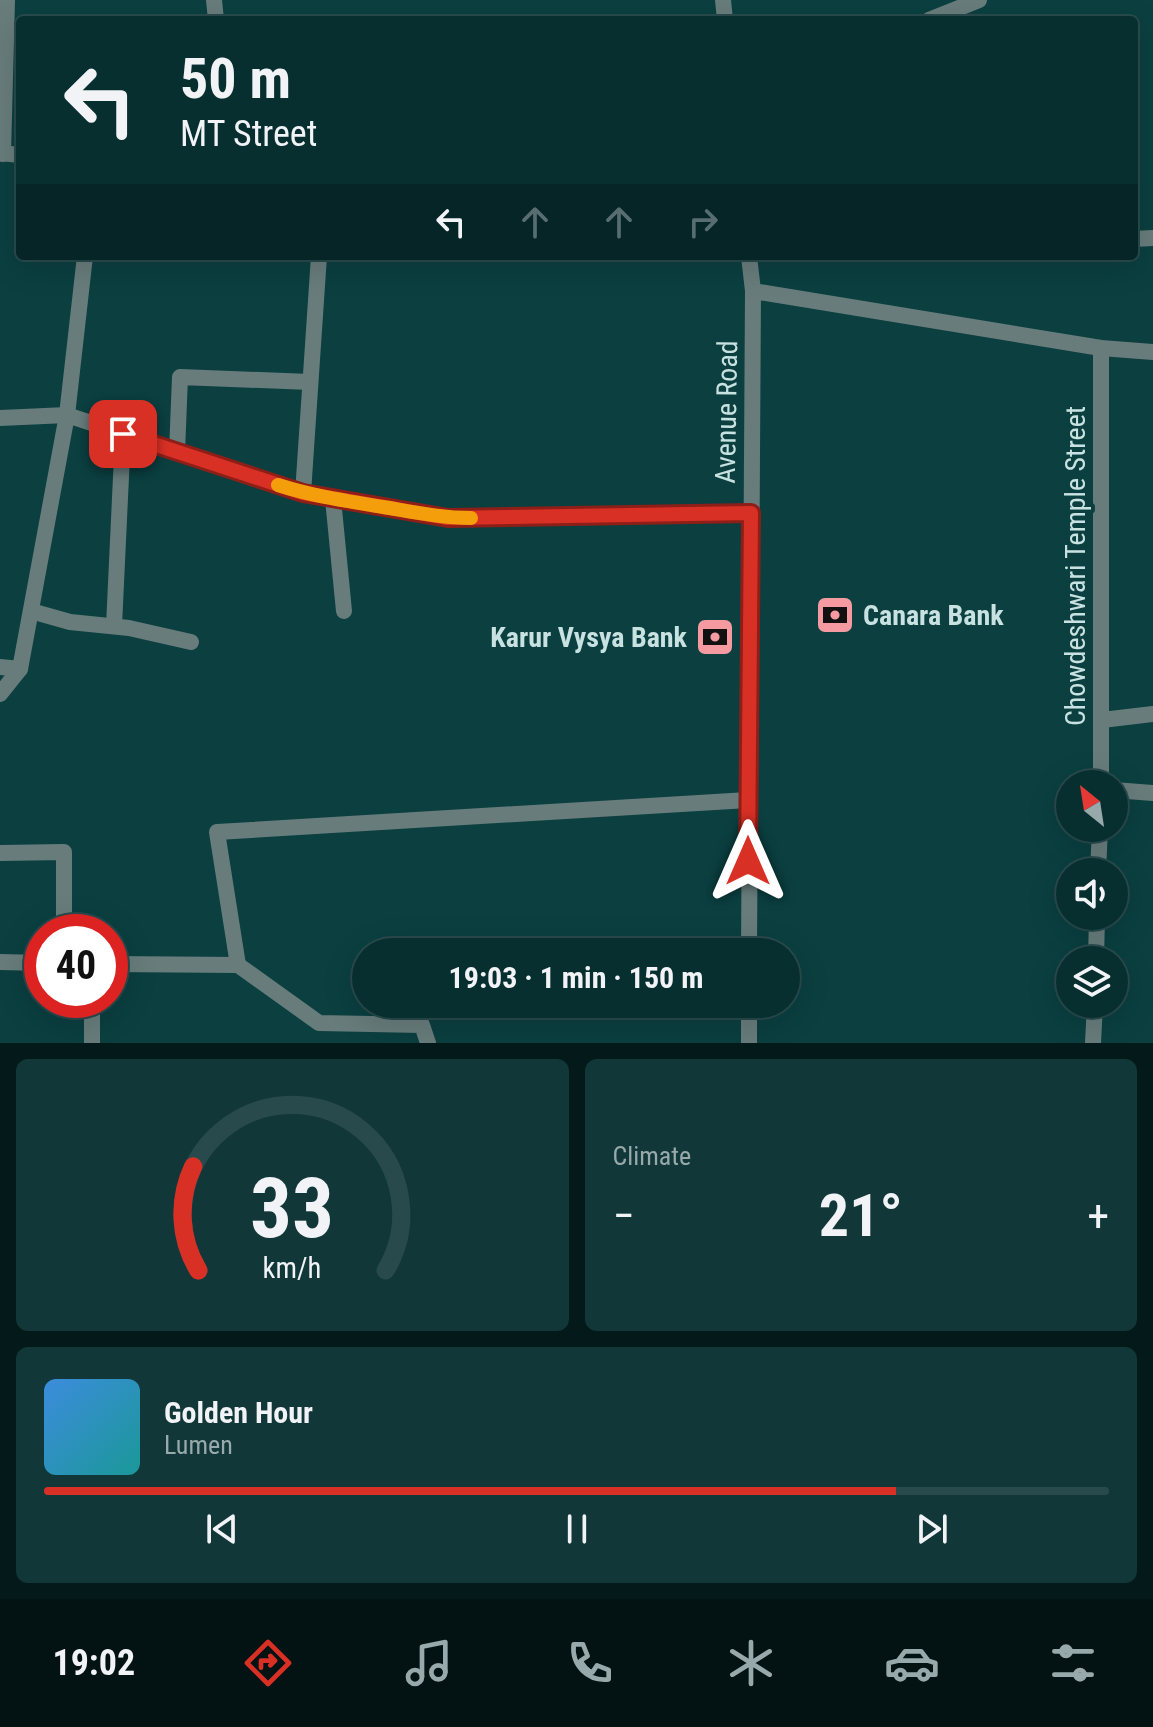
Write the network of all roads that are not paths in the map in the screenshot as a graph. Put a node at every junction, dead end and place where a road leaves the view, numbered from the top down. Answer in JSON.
{"nodes":[{"id":1,"x":7,"y":0,"type":"edge"},
{"id":2,"x":979,"y":0,"type":"edge"},
{"id":3,"x":939,"y":16,"type":"edge"},
{"id":4,"x":8,"y":154,"type":"edge"},
{"id":5,"x":85,"y":260,"type":"edge"},
{"id":6,"x":319,"y":260,"type":"edge"},
{"id":7,"x":749,"y":260,"type":"edge"},
{"id":8,"x":753,"y":291,"type":"junction"},
{"id":9,"x":1101,"y":348,"type":"junction"},
{"id":10,"x":1153,"y":352,"type":"edge"},
{"id":11,"x":310,"y":382,"type":"junction"},
{"id":12,"x":67,"y":415,"type":"junction"},
{"id":13,"x":0,"y":418,"type":"edge"},
{"id":14,"x":123,"y":434,"type":"junction"},
{"id":15,"x":177,"y":452,"type":"junction"},
{"id":16,"x":303,"y":493,"type":"junction"},
{"id":17,"x":333,"y":499,"type":"junction"},
{"id":18,"x":751,"y":513,"type":"junction"},
{"id":19,"x":31,"y":611,"type":"junction"},
{"id":20,"x":344,"y":611,"type":"dead end"},
{"id":21,"x":114,"y":626,"type":"junction"},
{"id":22,"x":191,"y":642,"type":"dead end"},
{"id":23,"x":0,"y":667,"type":"edge"},
{"id":24,"x":20,"y":669,"type":"junction"},
{"id":25,"x":0,"y":694,"type":"edge"},
{"id":26,"x":1153,"y":714,"type":"edge"},
{"id":27,"x":1102,"y":720,"type":"junction"},
{"id":28,"x":1101,"y":770,"type":"edge"},
{"id":29,"x":1128,"y":791,"type":"edge"},
{"id":30,"x":1153,"y":793,"type":"edge"},
{"id":31,"x":748,"y":800,"type":"junction"},
{"id":32,"x":0,"y":853,"type":"edge"},
{"id":33,"x":64,"y":914,"type":"edge"},
{"id":34,"x":749,"y":938,"type":"edge"},
{"id":35,"x":0,"y":962,"type":"edge"},
{"id":36,"x":24,"y":963,"type":"edge"},
{"id":37,"x":128,"y":964,"type":"edge"},
{"id":38,"x":238,"y":965,"type":"junction"},
{"id":39,"x":92,"y":1018,"type":"edge"},
{"id":40,"x":749,"y":1018,"type":"edge"},
{"id":41,"x":1094,"y":1018,"type":"edge"},
{"id":42,"x":92,"y":1043,"type":"edge"},
{"id":43,"x":428,"y":1043,"type":"edge"},
{"id":44,"x":749,"y":1043,"type":"edge"},
{"id":45,"x":1093,"y":1043,"type":"edge"}],
"edges":[{"from":1,"to":4,"type":"street"},
{"from":2,"to":3,"type":"street"},
{"from":5,"to":12,"type":"street"},
{"from":6,"to":11,"type":"street"},
{"from":7,"to":8,"type":"street","name":"Avenue Road"},
{"from":8,"to":9,"type":"street"},
{"from":8,"to":18,"type":"street","name":"Avenue Road"},
{"from":9,"to":10,"type":"street"},
{"from":9,"to":27,"type":"street","name":"Chowdeshwari Temple Street"},
{"from":11,"to":15,"type":"street"},
{"from":11,"to":16,"type":"street"},
{"from":12,"to":13,"type":"street"},
{"from":12,"to":14,"type":"street"},
{"from":12,"to":19,"type":"street"},
{"from":14,"to":15,"type":"street"},
{"from":14,"to":21,"type":"street"},
{"from":15,"to":16,"type":"street"},
{"from":16,"to":17,"type":"street"},
{"from":17,"to":18,"type":"street"},
{"from":17,"to":20,"type":"street"},
{"from":18,"to":31,"type":"street","name":"Avenue Road"},
{"from":19,"to":21,"type":"street"},
{"from":19,"to":24,"type":"street"},
{"from":21,"to":22,"type":"street"},
{"from":23,"to":24,"type":"street"},
{"from":24,"to":25,"type":"street"},
{"from":26,"to":27,"type":"street"},
{"from":27,"to":28,"type":"street","name":"Chowdeshwari Temple Street"},
{"from":29,"to":30,"type":"street"},
{"from":31,"to":34,"type":"street","name":"Avenue Road"},
{"from":31,"to":38,"type":"street"},
{"from":32,"to":33,"type":"street"},
{"from":35,"to":36,"type":"street"},
{"from":37,"to":38,"type":"street"},
{"from":38,"to":43,"type":"street"},
{"from":39,"to":42,"type":"street"},
{"from":40,"to":44,"type":"street"},
{"from":41,"to":45,"type":"street"}]}
